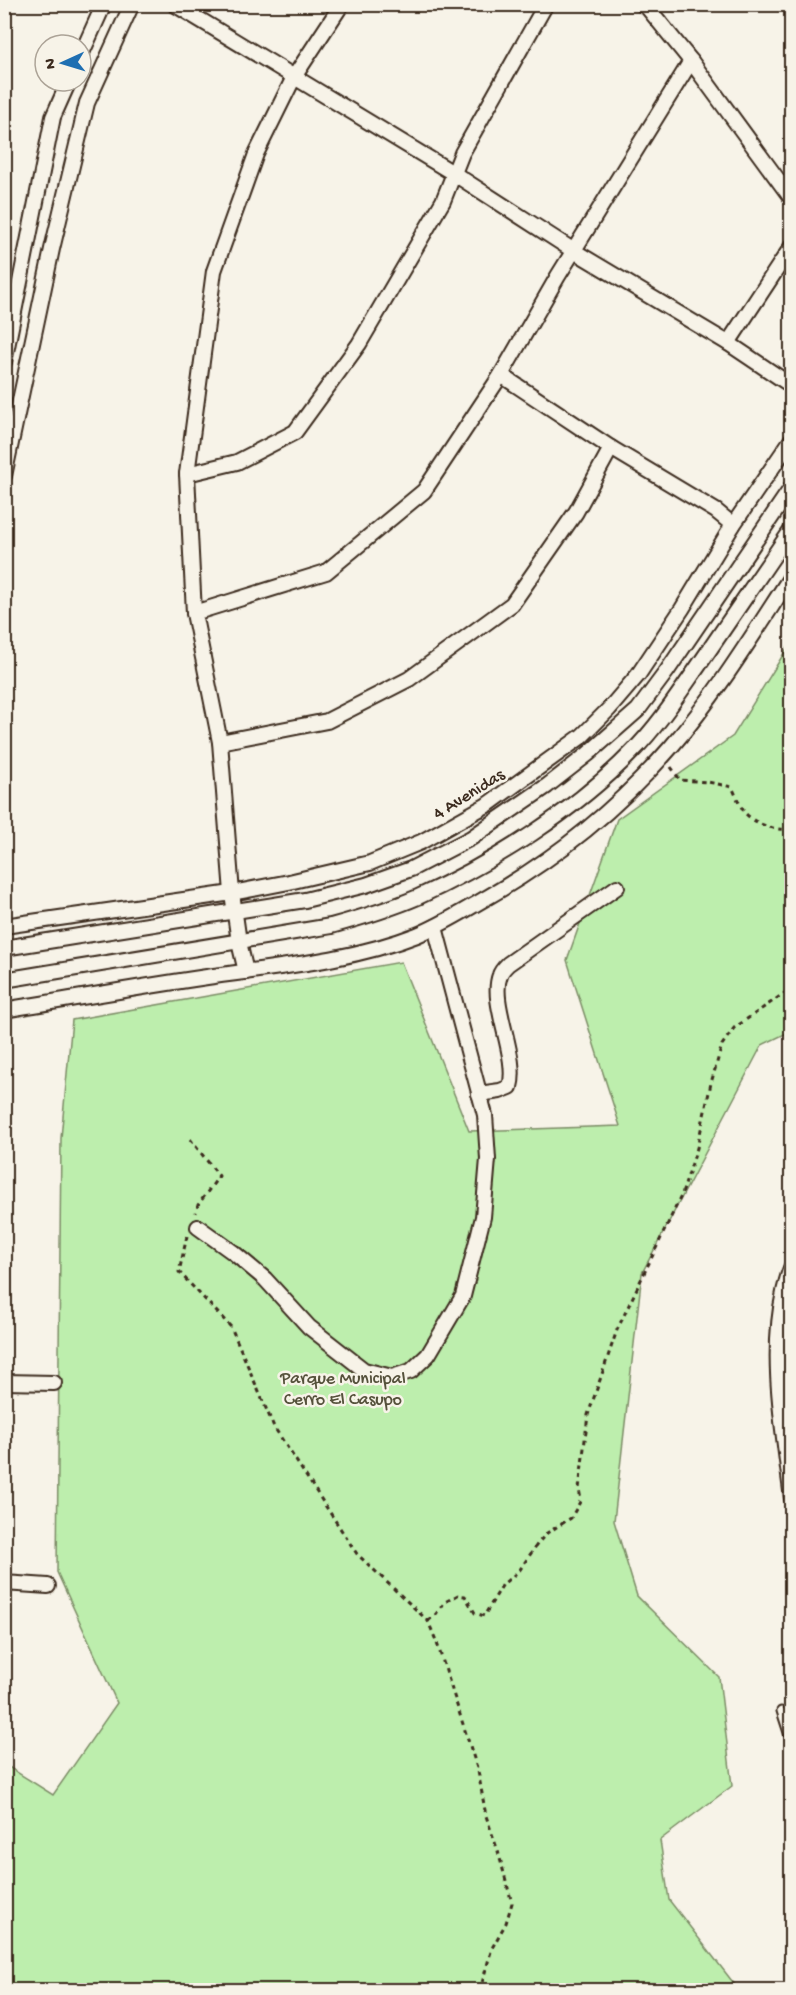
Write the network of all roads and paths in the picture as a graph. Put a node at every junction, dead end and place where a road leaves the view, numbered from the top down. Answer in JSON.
{"nodes":[{"id":1,"x":104,"y":4,"type":"edge"},
{"id":2,"x":132,"y":4,"type":"edge"},
{"id":3,"x":174,"y":4,"type":"edge"},
{"id":4,"x":342,"y":4,"type":"edge"},
{"id":5,"x":546,"y":4,"type":"edge"},
{"id":6,"x":642,"y":4,"type":"edge"},
{"id":7,"x":91,"y":33,"type":"edge"},
{"id":8,"x":691,"y":61,"type":"junction"},
{"id":9,"x":294,"y":78,"type":"junction"},
{"id":10,"x":64,"y":93,"type":"edge"},
{"id":11,"x":453,"y":173,"type":"junction"},
{"id":12,"x":792,"y":199,"type":"edge"},
{"id":13,"x":792,"y":246,"type":"edge"},
{"id":14,"x":574,"y":251,"type":"junction"},
{"id":15,"x":728,"y":343,"type":"junction"},
{"id":16,"x":4,"y":362,"type":"edge"},
{"id":17,"x":501,"y":375,"type":"junction"},
{"id":18,"x":792,"y":386,"type":"edge"},
{"id":19,"x":792,"y":440,"type":"edge"},
{"id":20,"x":611,"y":448,"type":"junction"},
{"id":21,"x":187,"y":474,"type":"junction"},
{"id":22,"x":4,"y":476,"type":"edge"},
{"id":23,"x":792,"y":487,"type":"edge"},
{"id":24,"x":734,"y":525,"type":"junction"},
{"id":25,"x":792,"y":530,"type":"edge"},
{"id":26,"x":792,"y":575,"type":"edge"},
{"id":27,"x":194,"y":613,"type":"junction"},
{"id":28,"x":220,"y":742,"type":"junction"},
{"id":29,"x":663,"y":756,"type":"junction"},
{"id":30,"x":792,"y":829,"type":"edge"},
{"id":31,"x":617,"y":887,"type":"dead end"},
{"id":32,"x":232,"y":893,"type":"junction"},
{"id":33,"x":236,"y":912,"type":"junction"},
{"id":34,"x":4,"y":926,"type":"edge"},
{"id":35,"x":435,"y":927,"type":"junction"},
{"id":36,"x":239,"y":942,"type":"junction"},
{"id":37,"x":4,"y":948,"type":"edge"},
{"id":38,"x":246,"y":972,"type":"junction"},
{"id":39,"x":4,"y":980,"type":"edge"},
{"id":40,"x":792,"y":988,"type":"edge"},
{"id":41,"x":4,"y":1011,"type":"edge"},
{"id":42,"x":479,"y":1094,"type":"junction"},
{"id":43,"x":190,"y":1139,"type":"dead end"},
{"id":44,"x":193,"y":1225,"type":"junction"},
{"id":45,"x":792,"y":1266,"type":"edge"},
{"id":46,"x":4,"y":1382,"type":"edge"},
{"id":47,"x":54,"y":1383,"type":"dead end"},
{"id":48,"x":792,"y":1499,"type":"edge"},
{"id":49,"x":4,"y":1583,"type":"edge"},
{"id":50,"x":48,"y":1587,"type":"dead end"},
{"id":51,"x":428,"y":1621,"type":"junction"},
{"id":52,"x":781,"y":1711,"type":"dead end"},
{"id":53,"x":792,"y":1745,"type":"edge"},
{"id":54,"x":480,"y":1990,"type":"edge"}],
"edges":[{"from":1,"to":7,"type":"street"},
{"from":2,"to":22,"type":"street"},
{"from":3,"to":9,"type":"street"},
{"from":4,"to":9,"type":"street"},
{"from":5,"to":11,"type":"street"},
{"from":6,"to":8,"type":"street"},
{"from":8,"to":12,"type":"street"},
{"from":8,"to":14,"type":"street"},
{"from":9,"to":11,"type":"street"},
{"from":9,"to":21,"type":"street"},
{"from":10,"to":16,"type":"street"},
{"from":11,"to":14,"type":"street"},
{"from":11,"to":21,"type":"street"},
{"from":13,"to":15,"type":"street"},
{"from":14,"to":15,"type":"street"},
{"from":14,"to":17,"type":"street"},
{"from":15,"to":18,"type":"street"},
{"from":17,"to":20,"type":"street"},
{"from":17,"to":27,"type":"street"},
{"from":19,"to":24,"type":"street","name":"4 Avenidas"},
{"from":20,"to":24,"type":"street"},
{"from":20,"to":28,"type":"street"},
{"from":21,"to":27,"type":"street"},
{"from":23,"to":33,"type":"street","name":"4 Avenidas"},
{"from":24,"to":32,"type":"street","name":"4 Avenidas"},
{"from":25,"to":36,"type":"street"},
{"from":26,"to":29,"type":"street"},
{"from":27,"to":28,"type":"street"},
{"from":28,"to":32,"type":"street"},
{"from":29,"to":30,"type":"path"},
{"from":29,"to":35,"type":"street"},
{"from":31,"to":42,"type":"street"},
{"from":32,"to":33,"type":"street"},
{"from":32,"to":34,"type":"street","name":"4 Avenidas"},
{"from":33,"to":36,"type":"street"},
{"from":33,"to":37,"type":"street","name":"4 Avenidas"},
{"from":35,"to":38,"type":"street"},
{"from":35,"to":42,"type":"street"},
{"from":36,"to":38,"type":"street"},
{"from":36,"to":39,"type":"street"},
{"from":38,"to":41,"type":"street"},
{"from":40,"to":51,"type":"path"},
{"from":42,"to":44,"type":"street"},
{"from":43,"to":44,"type":"path"},
{"from":44,"to":51,"type":"path"},
{"from":45,"to":48,"type":"street"},
{"from":46,"to":47,"type":"street"},
{"from":49,"to":50,"type":"street"},
{"from":51,"to":54,"type":"path"},
{"from":52,"to":53,"type":"lane"}]}
